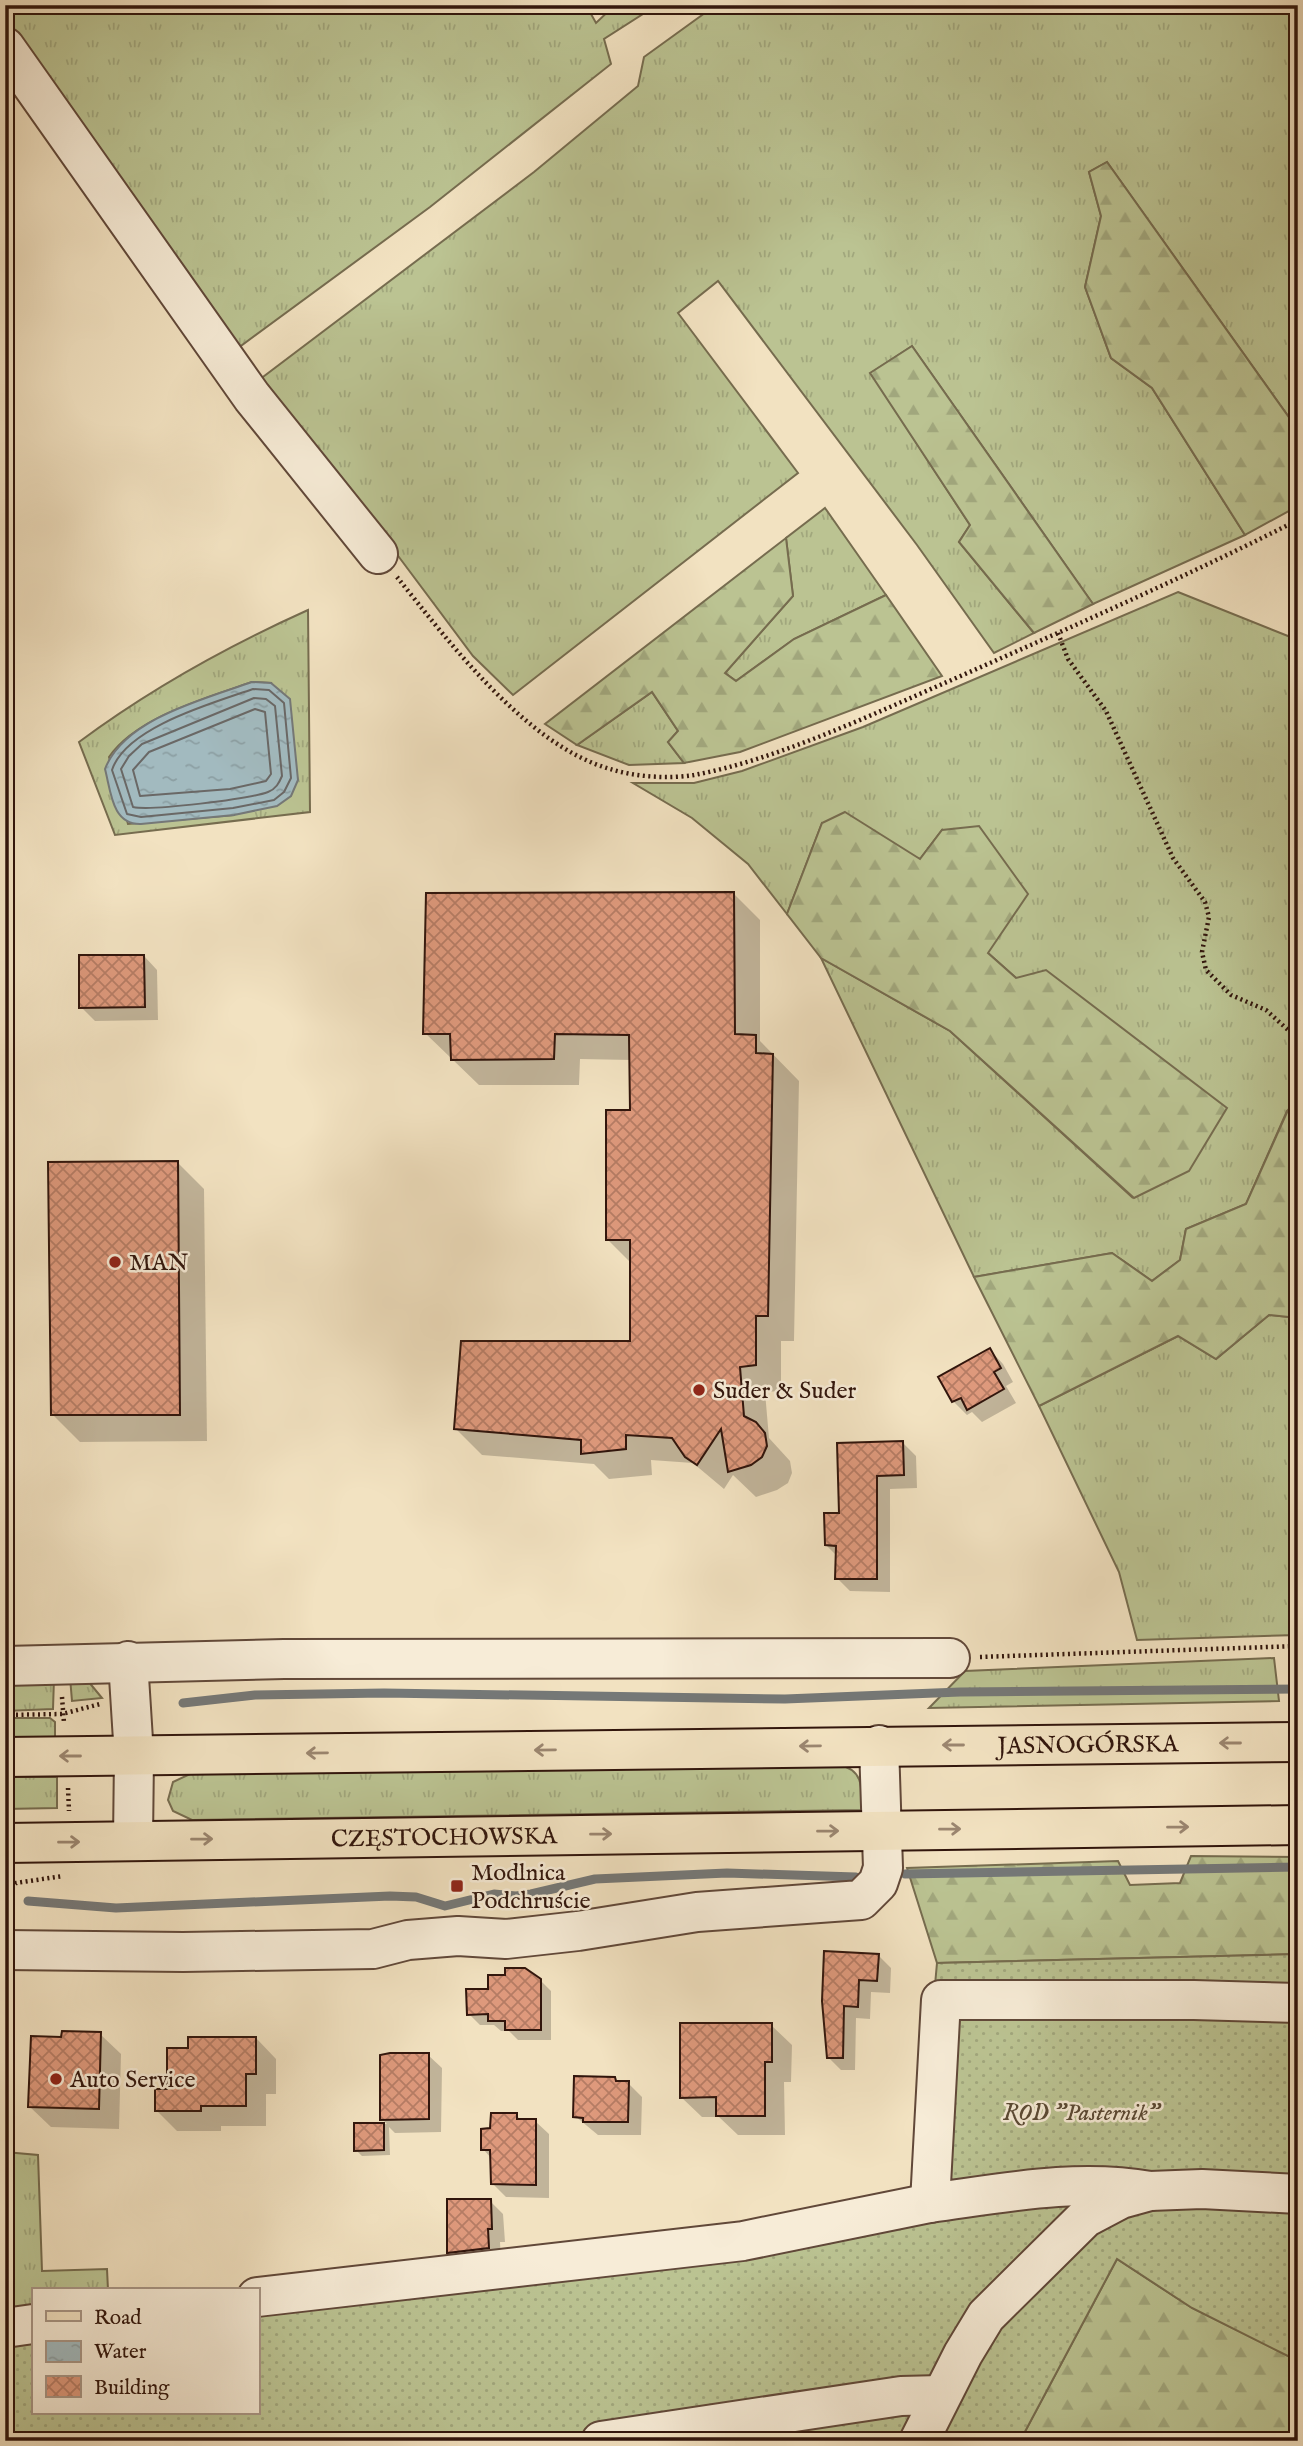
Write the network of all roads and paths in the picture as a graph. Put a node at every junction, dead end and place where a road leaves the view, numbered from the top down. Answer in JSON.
{"nodes":[{"id":1,"x":7,"y":52,"type":"edge"},
{"id":2,"x":1298,"y":520,"type":"edge"},
{"id":3,"x":378,"y":554,"type":"joint"},
{"id":4,"x":1058,"y":633,"type":"junction"},
{"id":5,"x":1298,"y":1039,"type":"edge"},
{"id":6,"x":1298,"y":1646,"type":"edge"},
{"id":7,"x":950,"y":1658,"type":"joint"},
{"id":8,"x":128,"y":1661,"type":"junction"},
{"id":9,"x":5,"y":1666,"type":"edge"},
{"id":10,"x":62,"y":1714,"type":"dead end"},
{"id":11,"x":5,"y":1715,"type":"edge"},
{"id":12,"x":1298,"y":1742,"type":"edge"},
{"id":13,"x":878,"y":1745,"type":"junction"},
{"id":14,"x":134,"y":1756,"type":"junction"},
{"id":15,"x":5,"y":1757,"type":"edge"},
{"id":16,"x":68,"y":1787,"type":"dead end"},
{"id":17,"x":69,"y":1812,"type":"dead end"},
{"id":18,"x":1298,"y":1825,"type":"edge"},
{"id":19,"x":882,"y":1830,"type":"junction"},
{"id":20,"x":133,"y":1840,"type":"junction"},
{"id":21,"x":5,"y":1843,"type":"edge"},
{"id":22,"x":54,"y":1880,"type":"dead end"},
{"id":23,"x":5,"y":1897,"type":"edge"},
{"id":24,"x":5,"y":1950,"type":"edge"},
{"id":25,"x":1298,"y":2003,"type":"edge"},
{"id":26,"x":1150,"y":2191,"type":"junction"},
{"id":27,"x":1298,"y":2194,"type":"edge"},
{"id":28,"x":930,"y":2203,"type":"junction"},
{"id":29,"x":259,"y":2297,"type":"edge"},
{"id":30,"x":32,"y":2324,"type":"edge"},
{"id":31,"x":5,"y":2328,"type":"edge"},
{"id":32,"x":941,"y":2395,"type":"junction"},
{"id":33,"x":601,"y":2441,"type":"edge"},
{"id":34,"x":919,"y":2441,"type":"edge"}],
"edges":[{"from":1,"to":3,"type":"street"},
{"from":2,"to":4,"type":"path"},
{"from":3,"to":4,"type":"path"},
{"from":4,"to":5,"type":"path"},
{"from":6,"to":7,"type":"path"},
{"from":7,"to":8,"type":"street"},
{"from":8,"to":9,"type":"street"},
{"from":8,"to":14,"type":"street"},
{"from":10,"to":11,"type":"path"},
{"from":12,"to":13,"type":"main road","name":"JASNOGÓRSKA","one_way":true},
{"from":13,"to":14,"type":"main road","one_way":true},
{"from":13,"to":19,"type":"street"},
{"from":14,"to":15,"type":"main road","one_way":true},
{"from":14,"to":20,"type":"street"},
{"from":16,"to":17,"type":"path"},
{"from":19,"to":18,"type":"main road","one_way":true},
{"from":20,"to":19,"type":"main road","name":"CZĘSTOCHOWSKA","one_way":true},
{"from":19,"to":24,"type":"street"},
{"from":21,"to":20,"type":"main road","name":"CZĘSTOCHOWSKA","one_way":true},
{"from":22,"to":23,"type":"path"},
{"from":25,"to":28,"type":"street"},
{"from":26,"to":27,"type":"street"},
{"from":26,"to":28,"type":"street"},
{"from":26,"to":32,"type":"street"},
{"from":28,"to":29,"type":"street"},
{"from":30,"to":31,"type":"street"},
{"from":32,"to":33,"type":"street"},
{"from":32,"to":34,"type":"street"}]}
